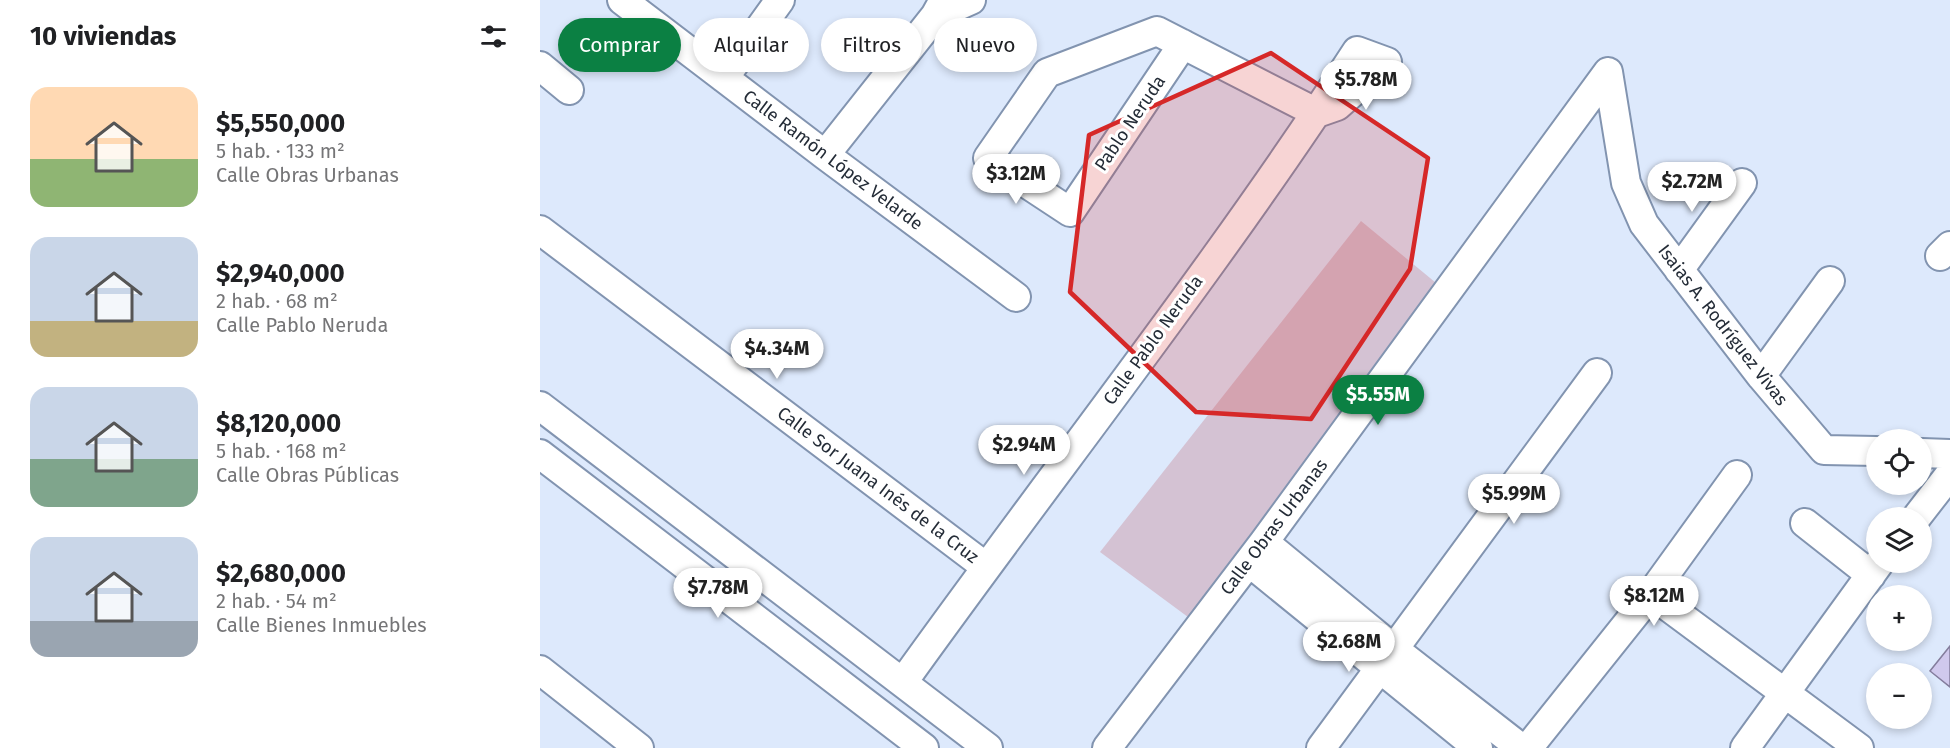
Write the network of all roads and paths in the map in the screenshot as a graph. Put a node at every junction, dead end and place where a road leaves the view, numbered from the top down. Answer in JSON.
{"nodes":[{"id":1,"x":622,"y":0,"type":"edge"},
{"id":2,"x":780,"y":0,"type":"edge"},
{"id":3,"x":971,"y":0,"type":"edge"},
{"id":4,"x":940,"y":8,"type":"edge"},
{"id":5,"x":1183,"y":44,"type":"junction"},
{"id":6,"x":540,"y":66,"type":"edge"},
{"id":7,"x":1608,"y":72,"type":"joint"},
{"id":8,"x":724,"y":78,"type":"junction"},
{"id":9,"x":569,"y":90,"type":"dead end"},
{"id":10,"x":1317,"y":113,"type":"joint"},
{"id":11,"x":825,"y":155,"type":"junction"},
{"id":12,"x":1742,"y":183,"type":"dead end"},
{"id":13,"x":540,"y":230,"type":"edge"},
{"id":14,"x":1679,"y":270,"type":"junction"},
{"id":15,"x":1830,"y":281,"type":"dead end"},
{"id":16,"x":1016,"y":297,"type":"dead end"},
{"id":17,"x":1597,"y":373,"type":"dead end"},
{"id":18,"x":1761,"y":376,"type":"junction"},
{"id":19,"x":540,"y":406,"type":"edge"},
{"id":20,"x":1866,"y":451,"type":"edge"},
{"id":21,"x":1932,"y":453,"type":"edge"},
{"id":22,"x":540,"y":454,"type":"edge"},
{"id":23,"x":1950,"y":454,"type":"edge"},
{"id":24,"x":1950,"y":474,"type":"edge"},
{"id":25,"x":1737,"y":475,"type":"dead end"},
{"id":26,"x":1924,"y":507,"type":"edge"},
{"id":27,"x":1805,"y":523,"type":"dead end"},
{"id":28,"x":1256,"y":552,"type":"junction"},
{"id":29,"x":1866,"y":563,"type":"edge"},
{"id":30,"x":986,"y":567,"type":"junction"},
{"id":31,"x":1872,"y":573,"type":"edge"},
{"id":32,"x":1651,"y":594,"type":"junction"},
{"id":33,"x":1387,"y":659,"type":"junction"},
{"id":34,"x":540,"y":670,"type":"edge"},
{"id":35,"x":903,"y":682,"type":"junction"},
{"id":36,"x":1786,"y":692,"type":"junction"},
{"id":37,"x":639,"y":748,"type":"edge"},
{"id":38,"x":924,"y":748,"type":"edge"},
{"id":39,"x":988,"y":748,"type":"edge"},
{"id":40,"x":1107,"y":748,"type":"edge"},
{"id":41,"x":1321,"y":748,"type":"edge"},
{"id":42,"x":1478,"y":748,"type":"edge"},
{"id":43,"x":1521,"y":748,"type":"edge"},
{"id":44,"x":1528,"y":748,"type":"edge"},
{"id":45,"x":1745,"y":748,"type":"edge"},
{"id":46,"x":1859,"y":748,"type":"edge"}],
"edges":[{"from":1,"to":8,"type":"street","name":"Calle Ramón López Velarde"},
{"from":2,"to":8,"type":"street"},
{"from":3,"to":4,"type":"street"},
{"from":4,"to":11,"type":"street"},
{"from":5,"to":5,"type":"street","name":"Pablo Neruda"},
{"from":5,"to":10,"type":"street","name":"Pablo Neruda"},
{"from":6,"to":9,"type":"street"},
{"from":7,"to":14,"type":"street","name":"Isaias A. Rodríguez Vivas"},
{"from":7,"to":28,"type":"street","name":"Calle Obras Urbanas"},
{"from":8,"to":11,"type":"street","name":"Calle Ramón López Velarde"},
{"from":10,"to":30,"type":"street","name":"Calle Pablo Neruda"},
{"from":11,"to":16,"type":"street","name":"Calle Ramón López Velarde"},
{"from":12,"to":14,"type":"street"},
{"from":13,"to":30,"type":"street","name":"Calle Sor Juana Inés de la Cruz"},
{"from":14,"to":18,"type":"street","name":"Isaias A. Rodríguez Vivas"},
{"from":15,"to":18,"type":"street"},
{"from":17,"to":33,"type":"street"},
{"from":18,"to":20,"type":"street","name":"Isaias A. Rodríguez Vivas"},
{"from":19,"to":35,"type":"street"},
{"from":21,"to":23,"type":"street"},
{"from":22,"to":38,"type":"street"},
{"from":24,"to":26,"type":"street"},
{"from":25,"to":32,"type":"street"},
{"from":27,"to":29,"type":"street"},
{"from":28,"to":33,"type":"street"},
{"from":28,"to":40,"type":"street","name":"Calle Obras Urbanas"},
{"from":30,"to":35,"type":"street","name":"Calle Pablo Neruda"},
{"from":31,"to":36,"type":"street"},
{"from":32,"to":36,"type":"street"},
{"from":32,"to":44,"type":"street"},
{"from":33,"to":41,"type":"street"},
{"from":33,"to":42,"type":"street"},
{"from":33,"to":43,"type":"street"},
{"from":34,"to":37,"type":"street"},
{"from":35,"to":39,"type":"street"},
{"from":36,"to":45,"type":"street"},
{"from":36,"to":46,"type":"street"}]}
